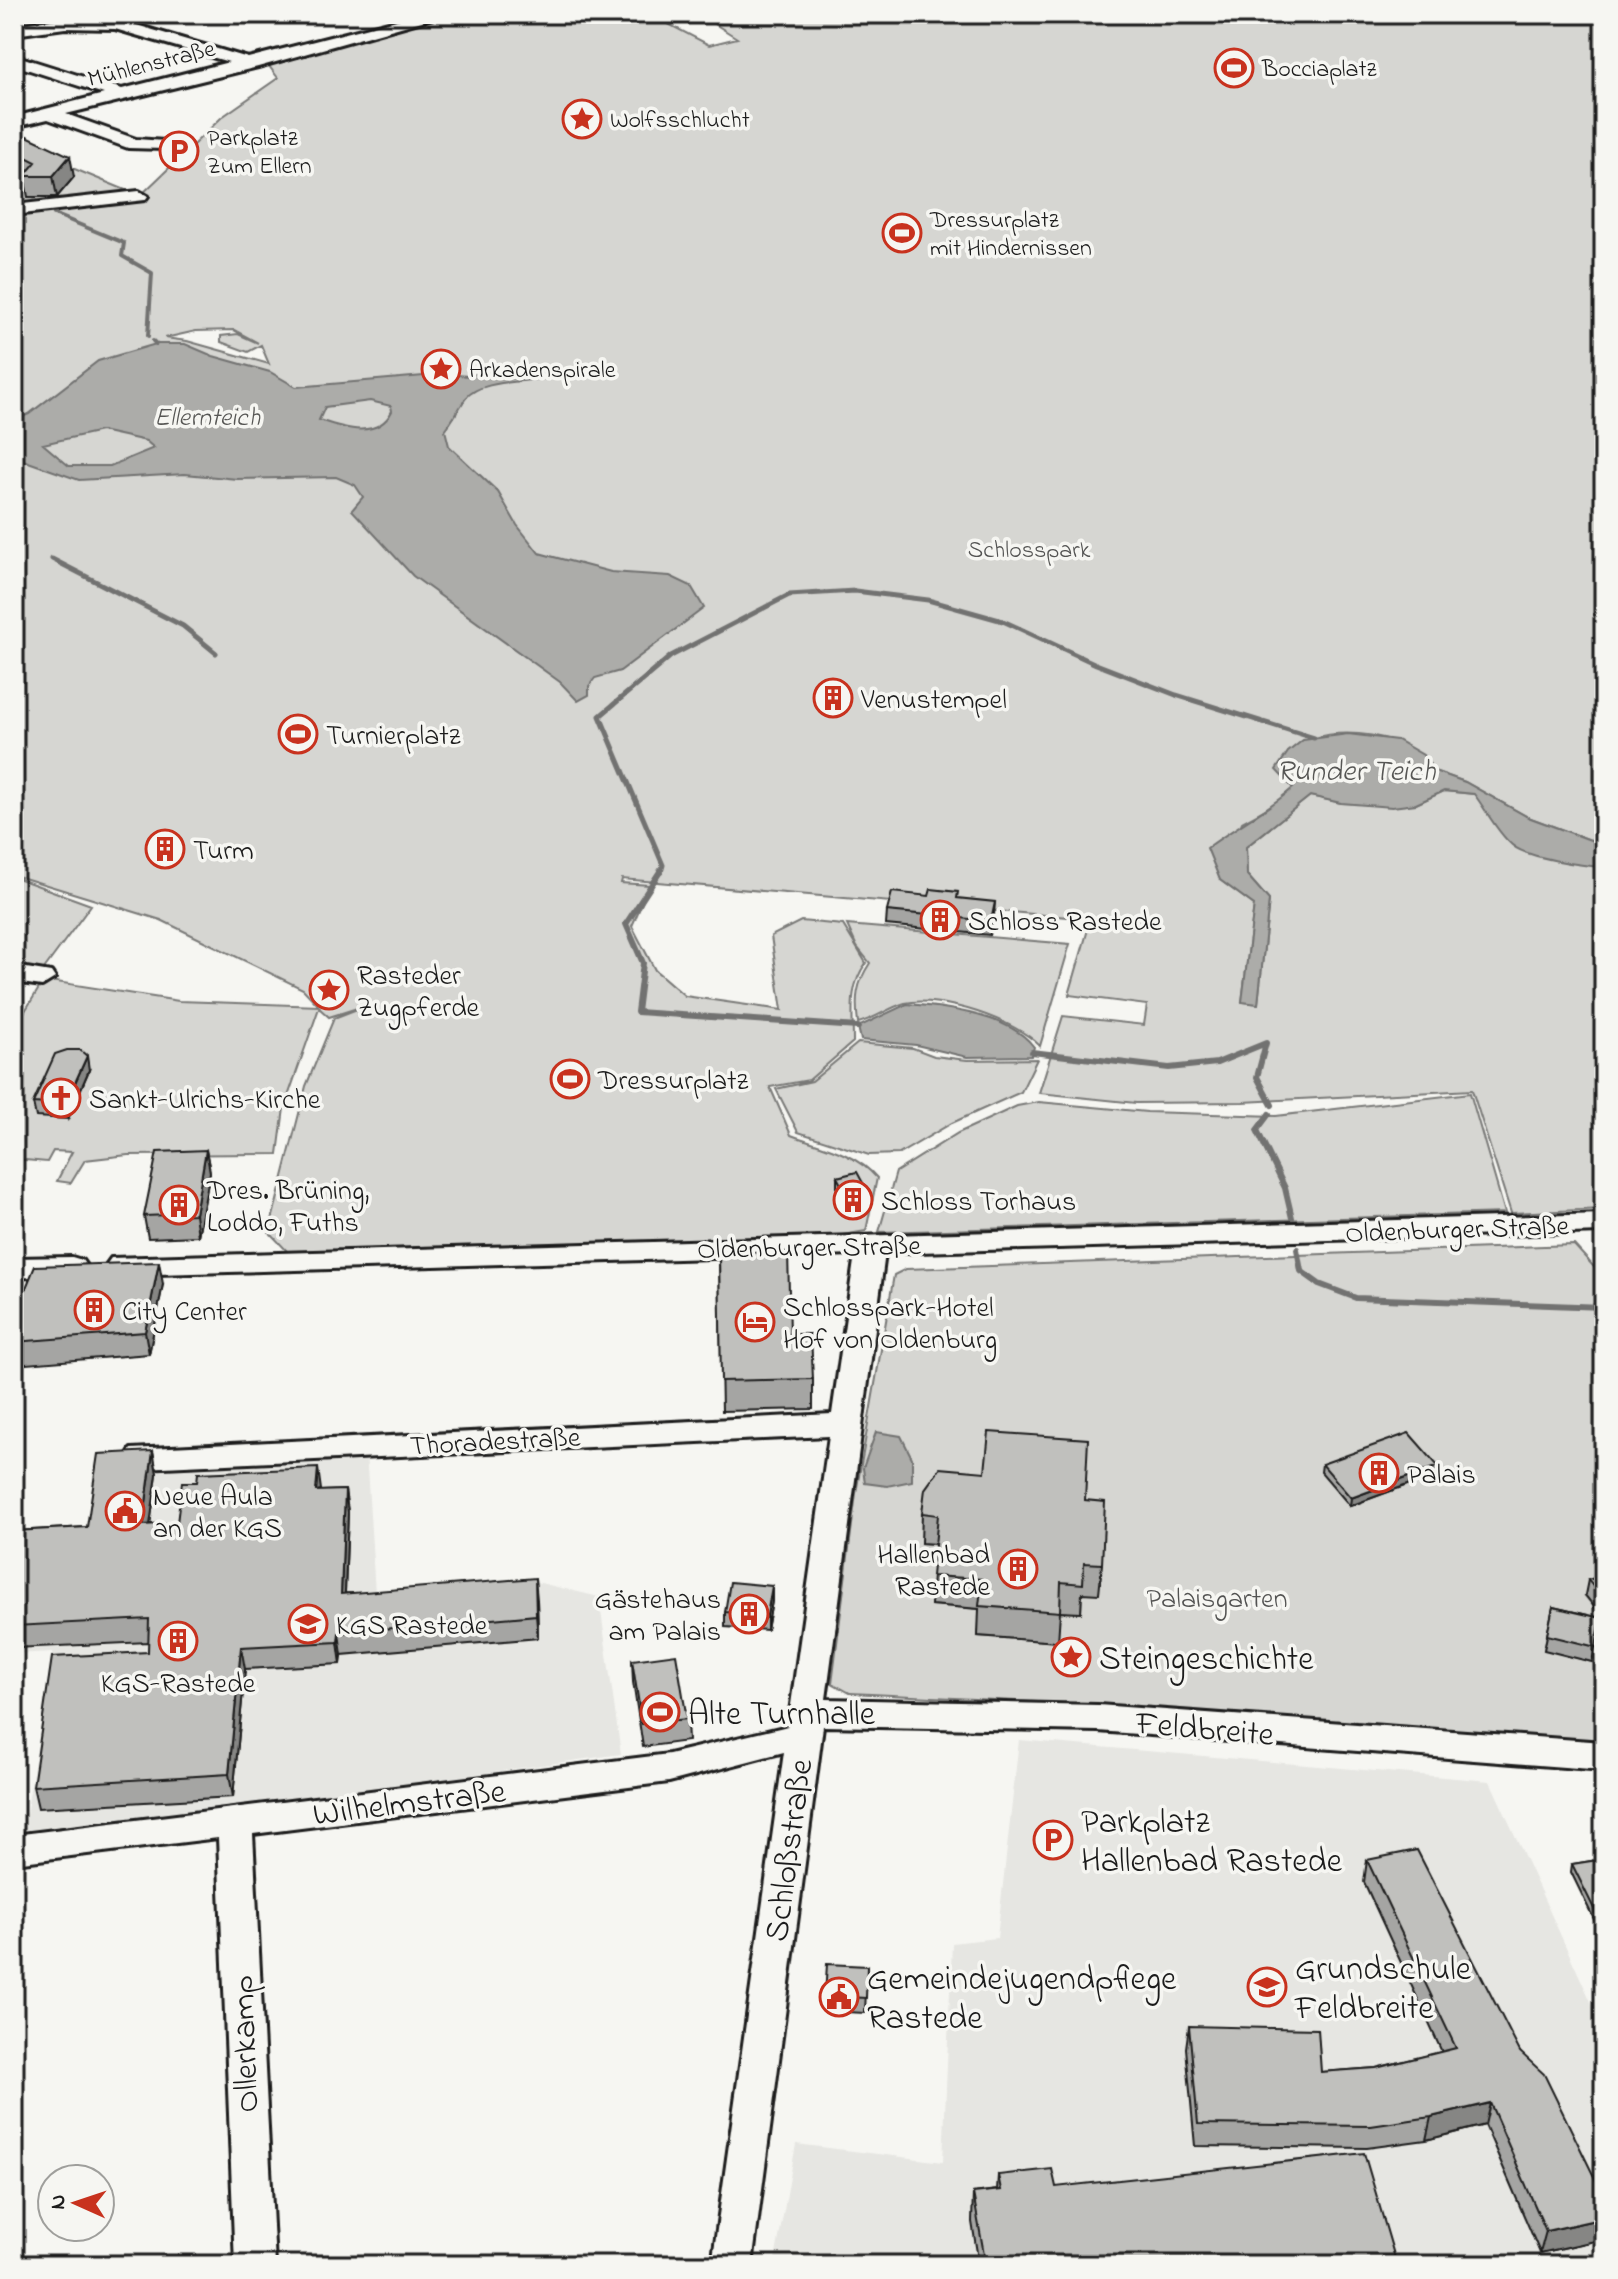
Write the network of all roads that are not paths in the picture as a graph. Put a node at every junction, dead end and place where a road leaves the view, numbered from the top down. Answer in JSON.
{"nodes":[{"id":1,"x":439,"y":14,"type":"edge"},
{"id":2,"x":14,"y":30,"type":"edge"},
{"id":3,"x":14,"y":60,"type":"edge"},
{"id":4,"x":252,"y":64,"type":"junction"},
{"id":5,"x":35,"y":67,"type":"junction"},
{"id":6,"x":14,"y":72,"type":"edge"},
{"id":7,"x":123,"y":95,"type":"junction"},
{"id":8,"x":48,"y":113,"type":"junction"},
{"id":9,"x":14,"y":122,"type":"edge"},
{"id":10,"x":159,"y":145,"type":"dead end"},
{"id":11,"x":139,"y":196,"type":"dead end"},
{"id":12,"x":14,"y":210,"type":"edge"},
{"id":13,"x":14,"y":974,"type":"edge"},
{"id":14,"x":42,"y":978,"type":"dead end"},
{"id":15,"x":1604,"y":1223,"type":"edge"},
{"id":16,"x":871,"y":1245,"type":"junction"},
{"id":17,"x":14,"y":1268,"type":"edge"},
{"id":18,"x":849,"y":1424,"type":"junction"},
{"id":19,"x":142,"y":1457,"type":"edge"},
{"id":20,"x":804,"y":1726,"type":"junction"},
{"id":21,"x":1604,"y":1756,"type":"edge"},
{"id":22,"x":235,"y":1822,"type":"junction"},
{"id":23,"x":14,"y":1849,"type":"edge"},
{"id":24,"x":255,"y":2265,"type":"edge"},
{"id":25,"x":732,"y":2265,"type":"edge"}],
"edges":[{"from":1,"to":4,"type":"street","name":"Mühlenstraße"},
{"from":2,"to":4,"type":"street"},
{"from":3,"to":5,"type":"street"},
{"from":4,"to":7,"type":"street","name":"Mühlenstraße"},
{"from":5,"to":6,"type":"street"},
{"from":5,"to":7,"type":"street"},
{"from":7,"to":8,"type":"street","name":"Mühlenstraße"},
{"from":8,"to":9,"type":"street","name":"Mühlenstraße"},
{"from":8,"to":10,"type":"street"},
{"from":11,"to":12,"type":"street"},
{"from":13,"to":14,"type":"street"},
{"from":15,"to":16,"type":"street","name":"Oldenburger Straße"},
{"from":16,"to":17,"type":"street","name":"Oldenburger Straße"},
{"from":16,"to":18,"type":"street","name":"Schloßstraße"},
{"from":18,"to":19,"type":"street","name":"Thoradestraße"},
{"from":18,"to":20,"type":"street","name":"Schloßstraße"},
{"from":20,"to":21,"type":"street","name":"Feldbreite"},
{"from":20,"to":22,"type":"street","name":"Wilhelmstraße"},
{"from":20,"to":25,"type":"street","name":"Schloßstraße"},
{"from":22,"to":23,"type":"street","name":"Wilhelmstraße"},
{"from":22,"to":24,"type":"street","name":"Ollerkamp"}]}
